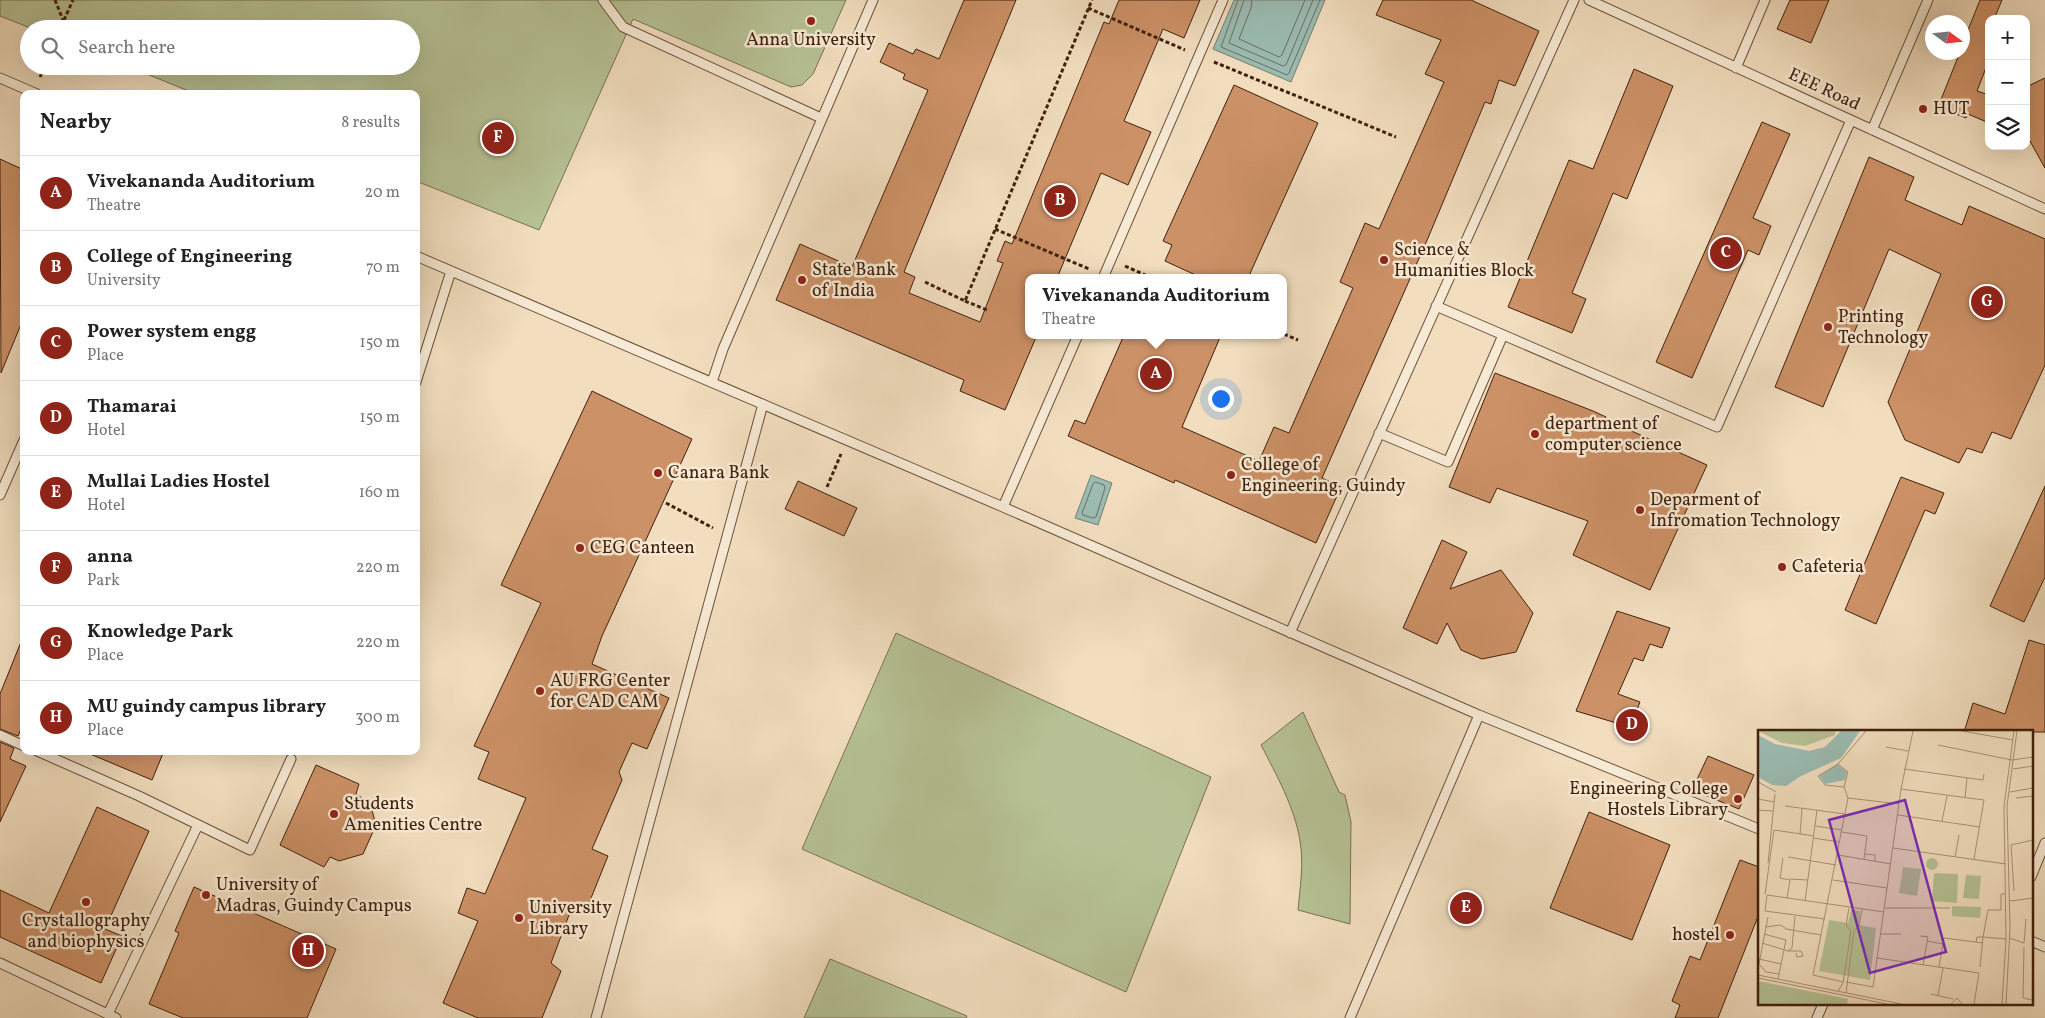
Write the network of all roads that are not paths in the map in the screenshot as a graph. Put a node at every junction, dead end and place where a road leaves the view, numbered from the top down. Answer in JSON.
{"nodes":[{"id":1,"x":603,"y":0,"type":"edge"},
{"id":2,"x":873,"y":0,"type":"edge"},
{"id":3,"x":1223,"y":0,"type":"edge"},
{"id":4,"x":1574,"y":0,"type":"edge"},
{"id":5,"x":1589,"y":0,"type":"edge"},
{"id":6,"x":1765,"y":0,"type":"edge"},
{"id":7,"x":1928,"y":0,"type":"edge"},
{"id":8,"x":1736,"y":68,"type":"junction"},
{"id":9,"x":0,"y":78,"type":"edge"},
{"id":10,"x":28,"y":90,"type":"edge"},
{"id":11,"x":821,"y":118,"type":"junction"},
{"id":12,"x":1851,"y":120,"type":"junction"},
{"id":13,"x":1872,"y":130,"type":"junction"},
{"id":14,"x":2045,"y":210,"type":"edge"},
{"id":15,"x":420,"y":258,"type":"edge"},
{"id":16,"x":451,"y":271,"type":"junction"},
{"id":17,"x":1104,"y":274,"type":"edge"},
{"id":18,"x":1436,"y":306,"type":"junction"},
{"id":19,"x":1504,"y":335,"type":"junction"},
{"id":20,"x":1076,"y":339,"type":"edge"},
{"id":21,"x":420,"y":369,"type":"edge"},
{"id":22,"x":712,"y":382,"type":"junction"},
{"id":23,"x":763,"y":404,"type":"junction"},
{"id":24,"x":1379,"y":433,"type":"junction"},
{"id":25,"x":20,"y":449,"type":"edge"},
{"id":26,"x":0,"y":495,"type":"edge"},
{"id":27,"x":1003,"y":506,"type":"junction"},
{"id":28,"x":1290,"y":633,"type":"junction"},
{"id":29,"x":1479,"y":715,"type":"junction"},
{"id":30,"x":0,"y":735,"type":"edge"},
{"id":31,"x":20,"y":744,"type":"edge"},
{"id":32,"x":46,"y":755,"type":"edge"},
{"id":33,"x":291,"y":759,"type":"dead end"},
{"id":34,"x":198,"y":825,"type":"junction"},
{"id":35,"x":1758,"y":829,"type":"edge"},
{"id":36,"x":2045,"y":844,"type":"edge"},
{"id":37,"x":2032,"y":875,"type":"edge"},
{"id":38,"x":2032,"y":941,"type":"edge"},
{"id":39,"x":2045,"y":947,"type":"edge"},
{"id":40,"x":0,"y":963,"type":"edge"},
{"id":41,"x":1822,"y":1006,"type":"edge"},
{"id":42,"x":112,"y":1016,"type":"edge"},
{"id":43,"x":596,"y":1018,"type":"edge"},
{"id":44,"x":1350,"y":1018,"type":"edge"},
{"id":45,"x":1817,"y":1018,"type":"edge"}],
"edges":[{"from":1,"to":11,"type":"lane"},
{"from":2,"to":11,"type":"lane"},
{"from":3,"to":17,"type":"lane"},
{"from":4,"to":18,"type":"lane"},
{"from":5,"to":8,"type":"lane","name":"EEE Road"},
{"from":6,"to":8,"type":"lane"},
{"from":7,"to":13,"type":"lane"},
{"from":8,"to":12,"type":"lane","name":"EEE Road"},
{"from":9,"to":10,"type":"lane"},
{"from":11,"to":22,"type":"lane"},
{"from":12,"to":13,"type":"lane","name":"EEE Road"},
{"from":12,"to":19,"type":"lane"},
{"from":13,"to":14,"type":"lane","name":"EEE Road"},
{"from":15,"to":16,"type":"lane"},
{"from":16,"to":21,"type":"lane"},
{"from":16,"to":22,"type":"lane"},
{"from":18,"to":19,"type":"lane"},
{"from":18,"to":24,"type":"lane"},
{"from":19,"to":24,"type":"lane"},
{"from":20,"to":27,"type":"lane"},
{"from":22,"to":23,"type":"lane"},
{"from":23,"to":27,"type":"lane"},
{"from":23,"to":43,"type":"lane"},
{"from":24,"to":28,"type":"lane"},
{"from":25,"to":26,"type":"lane"},
{"from":27,"to":28,"type":"lane"},
{"from":28,"to":29,"type":"lane"},
{"from":29,"to":35,"type":"lane"},
{"from":29,"to":44,"type":"lane"},
{"from":30,"to":31,"type":"lane"},
{"from":32,"to":34,"type":"lane"},
{"from":33,"to":34,"type":"lane"},
{"from":34,"to":42,"type":"lane"},
{"from":36,"to":37,"type":"lane"},
{"from":38,"to":39,"type":"lane"},
{"from":40,"to":42,"type":"lane"},
{"from":41,"to":45,"type":"lane"}]}
